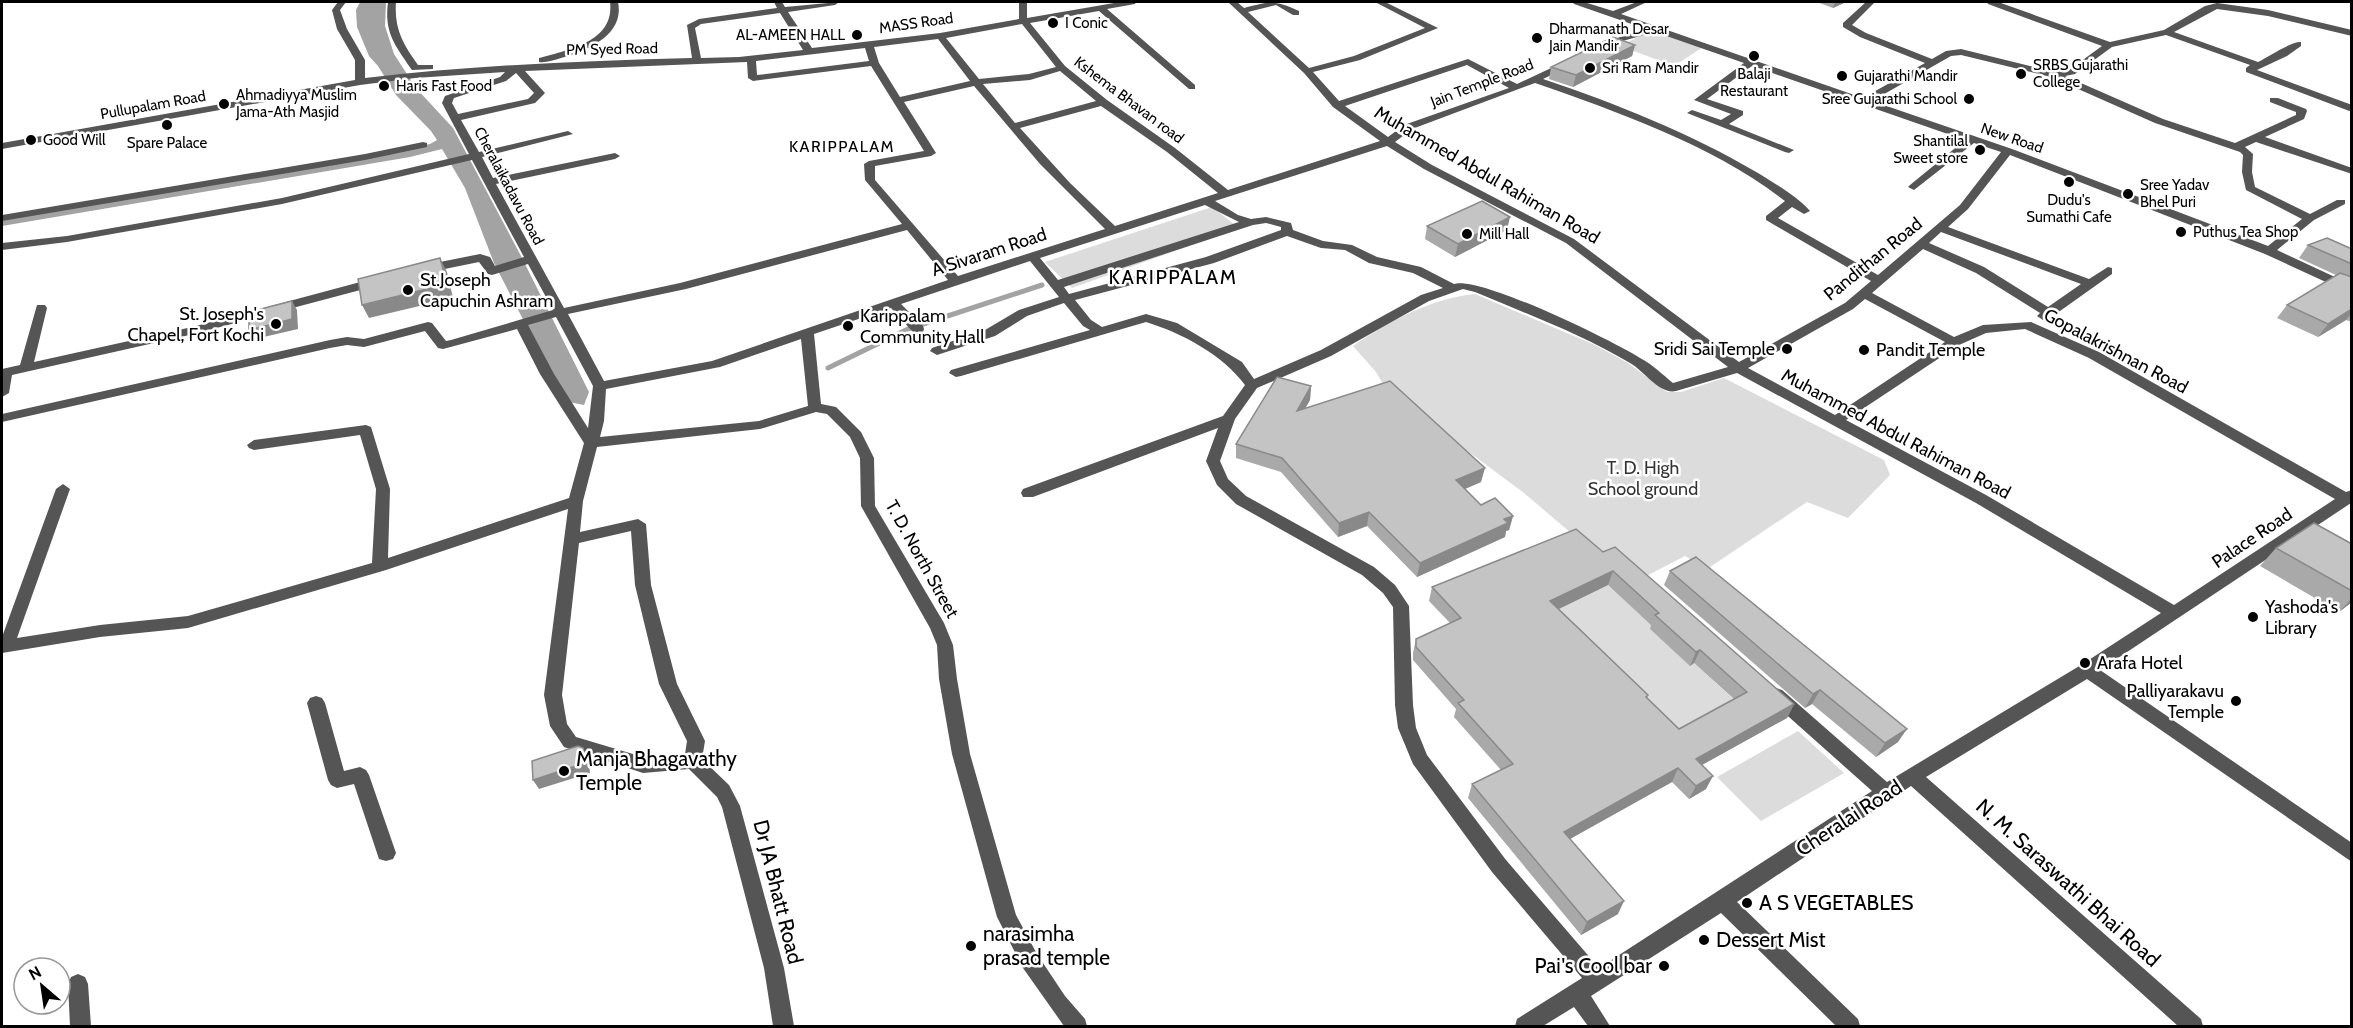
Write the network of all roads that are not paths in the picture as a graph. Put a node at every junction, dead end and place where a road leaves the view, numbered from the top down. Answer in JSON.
{"nodes":[{"id":1,"x":342,"y":2,"type":"edge"},
{"id":2,"x":392,"y":2,"type":"edge"},
{"id":3,"x":614,"y":2,"type":"edge"},
{"id":4,"x":835,"y":2,"type":"edge"},
{"id":5,"x":1023,"y":2,"type":"edge"},
{"id":6,"x":1127,"y":2,"type":"edge"},
{"id":7,"x":1277,"y":2,"type":"edge"},
{"id":8,"x":1379,"y":2,"type":"edge"},
{"id":9,"x":1578,"y":2,"type":"edge"},
{"id":10,"x":1643,"y":2,"type":"edge"},
{"id":11,"x":1871,"y":2,"type":"edge"},
{"id":12,"x":1990,"y":2,"type":"edge"},
{"id":13,"x":2213,"y":2,"type":"edge"},
{"id":14,"x":781,"y":6,"type":"edge"},
{"id":15,"x":1237,"y":6,"type":"edge"},
{"id":16,"x":2235,"y":7,"type":"junction"},
{"id":17,"x":1101,"y":8,"type":"junction"},
{"id":18,"x":1296,"y":13,"type":"dead end"},
{"id":19,"x":1612,"y":15,"type":"junction"},
{"id":20,"x":1023,"y":20,"type":"junction"},
{"id":21,"x":1656,"y":29,"type":"junction"},
{"id":22,"x":2167,"y":32,"type":"junction"},
{"id":23,"x":2352,"y":33,"type":"edge"},
{"id":24,"x":940,"y":36,"type":"junction"},
{"id":25,"x":869,"y":44,"type":"junction"},
{"id":26,"x":2298,"y":44,"type":"dead end"},
{"id":27,"x":2109,"y":45,"type":"junction"},
{"id":28,"x":1595,"y":50,"type":"edge"},
{"id":29,"x":810,"y":52,"type":"junction"},
{"id":30,"x":751,"y":59,"type":"junction"},
{"id":31,"x":1575,"y":60,"type":"edge"},
{"id":32,"x":697,"y":62,"type":"junction"},
{"id":33,"x":1751,"y":62,"type":"junction"},
{"id":34,"x":1931,"y":62,"type":"junction"},
{"id":35,"x":874,"y":63,"type":"junction"},
{"id":36,"x":2258,"y":64,"type":"junction"},
{"id":37,"x":517,"y":68,"type":"junction"},
{"id":38,"x":1062,"y":68,"type":"junction"},
{"id":39,"x":1307,"y":71,"type":"junction"},
{"id":40,"x":415,"y":75,"type":"joint"},
{"id":41,"x":2054,"y":75,"type":"junction"},
{"id":42,"x":1535,"y":80,"type":"junction"},
{"id":43,"x":360,"y":82,"type":"junction"},
{"id":44,"x":977,"y":82,"type":"junction"},
{"id":45,"x":1192,"y":87,"type":"dead end"},
{"id":46,"x":1517,"y":88,"type":"junction"},
{"id":47,"x":898,"y":100,"type":"junction"},
{"id":48,"x":2274,"y":100,"type":"dead end"},
{"id":49,"x":1103,"y":102,"type":"junction"},
{"id":50,"x":1863,"y":102,"type":"junction"},
{"id":51,"x":1337,"y":105,"type":"junction"},
{"id":52,"x":2352,"y":109,"type":"edge"},
{"id":53,"x":1692,"y":113,"type":"dead end"},
{"id":54,"x":455,"y":118,"type":"junction"},
{"id":55,"x":1722,"y":124,"type":"junction"},
{"id":56,"x":1012,"y":127,"type":"junction"},
{"id":57,"x":568,"y":134,"type":"dead end"},
{"id":58,"x":2256,"y":138,"type":"junction"},
{"id":59,"x":1972,"y":139,"type":"junction"},
{"id":60,"x":1388,"y":142,"type":"junction"},
{"id":61,"x":423,"y":145,"type":"dead end"},
{"id":62,"x":2,"y":146,"type":"edge"},
{"id":63,"x":2238,"y":146,"type":"junction"},
{"id":64,"x":1789,"y":150,"type":"dead end"},
{"id":65,"x":2008,"y":151,"type":"junction"},
{"id":66,"x":472,"y":156,"type":"junction"},
{"id":67,"x":615,"y":156,"type":"dead end"},
{"id":68,"x":2350,"y":171,"type":"edge"},
{"id":69,"x":490,"y":182,"type":"junction"},
{"id":70,"x":1914,"y":187,"type":"dead end"},
{"id":71,"x":1227,"y":195,"type":"junction"},
{"id":72,"x":1207,"y":201,"type":"junction"},
{"id":73,"x":1791,"y":202,"type":"junction"},
{"id":74,"x":2342,"y":202,"type":"dead end"},
{"id":75,"x":1804,"y":211,"type":"dead end"},
{"id":76,"x":2,"y":218,"type":"edge"},
{"id":77,"x":2310,"y":218,"type":"junction"},
{"id":78,"x":1251,"y":222,"type":"junction"},
{"id":79,"x":909,"y":226,"type":"junction"},
{"id":80,"x":1941,"y":228,"type":"junction"},
{"id":81,"x":1114,"y":231,"type":"junction"},
{"id":82,"x":1287,"y":232,"type":"junction"},
{"id":83,"x":1922,"y":244,"type":"junction"},
{"id":84,"x":2,"y":247,"type":"edge"},
{"id":85,"x":2269,"y":251,"type":"junction"},
{"id":86,"x":1032,"y":256,"type":"junction"},
{"id":87,"x":531,"y":259,"type":"junction"},
{"id":88,"x":2108,"y":271,"type":"dead end"},
{"id":89,"x":415,"y":272,"type":"edge"},
{"id":90,"x":393,"y":278,"type":"edge"},
{"id":91,"x":1879,"y":280,"type":"junction"},
{"id":92,"x":956,"y":281,"type":"junction"},
{"id":93,"x":2090,"y":283,"type":"junction"},
{"id":94,"x":1056,"y":285,"type":"junction"},
{"id":95,"x":1453,"y":288,"type":"junction"},
{"id":96,"x":2352,"y":290,"type":"edge"},
{"id":97,"x":1863,"y":293,"type":"junction"},
{"id":98,"x":1067,"y":298,"type":"junction"},
{"id":99,"x":893,"y":303,"type":"junction"},
{"id":100,"x":41,"y":308,"type":"dead end"},
{"id":101,"x":557,"y":313,"type":"junction"},
{"id":102,"x":2049,"y":313,"type":"junction"},
{"id":103,"x":520,"y":324,"type":"junction"},
{"id":104,"x":2027,"y":325,"type":"junction"},
{"id":105,"x":916,"y":327,"type":"dead end"},
{"id":106,"x":1100,"y":331,"type":"junction"},
{"id":107,"x":807,"y":333,"type":"junction"},
{"id":108,"x":1954,"y":342,"type":"junction"},
{"id":109,"x":937,"y":351,"type":"dead end"},
{"id":110,"x":26,"y":368,"type":"junction"},
{"id":111,"x":1738,"y":368,"type":"junction"},
{"id":112,"x":957,"y":373,"type":"dead end"},
{"id":113,"x":1252,"y":385,"type":"junction"},
{"id":114,"x":600,"y":386,"type":"junction"},
{"id":115,"x":2,"y":393,"type":"edge"},
{"id":116,"x":815,"y":408,"type":"junction"},
{"id":117,"x":2,"y":418,"type":"edge"},
{"id":118,"x":1228,"y":419,"type":"junction"},
{"id":119,"x":1837,"y":420,"type":"junction"},
{"id":120,"x":591,"y":443,"type":"junction"},
{"id":121,"x":254,"y":445,"type":"dead end"},
{"id":122,"x":63,"y":489,"type":"dead end"},
{"id":123,"x":1028,"y":493,"type":"dead end"},
{"id":124,"x":2349,"y":497,"type":"edge"},
{"id":125,"x":576,"y":501,"type":"junction"},
{"id":126,"x":572,"y":539,"type":"junction"},
{"id":127,"x":380,"y":566,"type":"junction"},
{"id":128,"x":2175,"y":613,"type":"junction"},
{"id":129,"x":4,"y":647,"type":"edge"},
{"id":130,"x":2087,"y":670,"type":"junction"},
{"id":131,"x":1764,"y":684,"type":"edge"},
{"id":132,"x":316,"y":703,"type":"dead end"},
{"id":133,"x":693,"y":762,"type":"junction"},
{"id":134,"x":1912,"y":776,"type":"junction"},
{"id":135,"x":1886,"y":792,"type":"junction"},
{"id":136,"x":386,"y":853,"type":"dead end"},
{"id":137,"x":2352,"y":854,"type":"edge"},
{"id":138,"x":1722,"y":901,"type":"junction"},
{"id":139,"x":1596,"y":980,"type":"junction"},
{"id":140,"x":78,"y":984,"type":"dead end"},
{"id":141,"x":1577,"y":993,"type":"junction"},
{"id":142,"x":81,"y":1026,"type":"edge"},
{"id":143,"x":783,"y":1026,"type":"edge"},
{"id":144,"x":1077,"y":1026,"type":"edge"},
{"id":145,"x":1526,"y":1026,"type":"edge"},
{"id":146,"x":1600,"y":1026,"type":"edge"},
{"id":147,"x":1850,"y":1026,"type":"edge"},
{"id":148,"x":2193,"y":1026,"type":"edge"}],
"edges":[{"from":1,"to":43,"type":"street"},
{"from":2,"to":37,"type":"street"},
{"from":3,"to":37,"type":"street"},
{"from":4,"to":14,"type":"street"},
{"from":5,"to":20,"type":"street"},
{"from":6,"to":17,"type":"street","name":"MASS Road"},
{"from":7,"to":15,"type":"street"},
{"from":7,"to":18,"type":"street"},
{"from":8,"to":39,"type":"street"},
{"from":9,"to":19,"type":"street","name":"New Road"},
{"from":10,"to":19,"type":"street"},
{"from":11,"to":34,"type":"street"},
{"from":12,"to":27,"type":"street"},
{"from":13,"to":16,"type":"street"},
{"from":14,"to":29,"type":"street"},
{"from":14,"to":32,"type":"street"},
{"from":15,"to":39,"type":"street","name":"Muhammed Abdul Rahiman Road"},
{"from":16,"to":22,"type":"street"},
{"from":16,"to":23,"type":"street"},
{"from":17,"to":20,"type":"street","name":"MASS Road"},
{"from":17,"to":45,"type":"street"},
{"from":19,"to":21,"type":"street","name":"New Road"},
{"from":20,"to":24,"type":"street","name":"MASS Road"},
{"from":20,"to":38,"type":"street","name":"Kshema Bhavan road"},
{"from":21,"to":28,"type":"street"},
{"from":21,"to":33,"type":"street","name":"New Road"},
{"from":22,"to":27,"type":"street"},
{"from":22,"to":36,"type":"street"},
{"from":24,"to":25,"type":"street","name":"MASS Road"},
{"from":24,"to":44,"type":"street"},
{"from":25,"to":29,"type":"street","name":"MASS Road"},
{"from":25,"to":35,"type":"street"},
{"from":26,"to":36,"type":"street"},
{"from":27,"to":41,"type":"street"},
{"from":29,"to":30,"type":"street","name":"PM Syed Road"},
{"from":30,"to":32,"type":"street","name":"PM Syed Road"},
{"from":30,"to":35,"type":"street"},
{"from":31,"to":42,"type":"street","name":"Jain Temple Road"},
{"from":32,"to":37,"type":"street","name":"PM Syed Road"},
{"from":33,"to":50,"type":"street","name":"New Road"},
{"from":33,"to":55,"type":"street"},
{"from":34,"to":41,"type":"street"},
{"from":34,"to":50,"type":"street"},
{"from":35,"to":47,"type":"street"},
{"from":36,"to":52,"type":"street"},
{"from":37,"to":40,"type":"street","name":"PM Syed Road"},
{"from":37,"to":54,"type":"street","name":"Cheralaikadavu Road"},
{"from":37,"to":54,"type":"street"},
{"from":38,"to":44,"type":"street"},
{"from":38,"to":49,"type":"street","name":"Kshema Bhavan road"},
{"from":39,"to":51,"type":"street","name":"Muhammed Abdul Rahiman Road"},
{"from":40,"to":43,"type":"street","name":"Pullupalam Road"},
{"from":41,"to":63,"type":"street"},
{"from":42,"to":46,"type":"street","name":"Jain Temple Road"},
{"from":42,"to":73,"type":"street"},
{"from":43,"to":62,"type":"street","name":"Pullupalam Road"},
{"from":44,"to":47,"type":"street"},
{"from":44,"to":56,"type":"street"},
{"from":46,"to":51,"type":"street"},
{"from":46,"to":60,"type":"street","name":"Jain Temple Road"},
{"from":47,"to":79,"type":"street"},
{"from":48,"to":58,"type":"street"},
{"from":49,"to":56,"type":"street"},
{"from":49,"to":71,"type":"street","name":"Kshema Bhavan road"},
{"from":50,"to":59,"type":"street","name":"New Road"},
{"from":51,"to":60,"type":"street","name":"Muhammed Abdul Rahiman Road"},
{"from":53,"to":55,"type":"street"},
{"from":54,"to":66,"type":"street","name":"Cheralaikadavu Road"},
{"from":55,"to":64,"type":"street"},
{"from":56,"to":81,"type":"street"},
{"from":57,"to":66,"type":"street"},
{"from":58,"to":63,"type":"street"},
{"from":58,"to":68,"type":"street"},
{"from":59,"to":65,"type":"street","name":"New Road"},
{"from":59,"to":70,"type":"street"},
{"from":60,"to":71,"type":"street","name":"A Sivaram Road"},
{"from":60,"to":111,"type":"street","name":"Muhammed Abdul Rahiman Road"},
{"from":61,"to":76,"type":"street"},
{"from":63,"to":77,"type":"street"},
{"from":65,"to":80,"type":"street","name":"Pandithan Road"},
{"from":65,"to":85,"type":"street","name":"New Road"},
{"from":66,"to":69,"type":"street","name":"Cheralaikadavu Road"},
{"from":66,"to":84,"type":"street"},
{"from":67,"to":69,"type":"street"},
{"from":69,"to":87,"type":"street","name":"Cheralaikadavu Road"},
{"from":71,"to":72,"type":"street","name":"A Sivaram Road"},
{"from":72,"to":78,"type":"street"},
{"from":72,"to":81,"type":"street","name":"A Sivaram Road"},
{"from":73,"to":75,"type":"street"},
{"from":73,"to":91,"type":"street"},
{"from":74,"to":77,"type":"street"},
{"from":77,"to":85,"type":"street"},
{"from":78,"to":82,"type":"street"},
{"from":78,"to":94,"type":"street"},
{"from":79,"to":92,"type":"street"},
{"from":79,"to":101,"type":"street"},
{"from":80,"to":83,"type":"street","name":"Pandithan Road"},
{"from":80,"to":93,"type":"street"},
{"from":81,"to":86,"type":"street","name":"A Sivaram Road"},
{"from":82,"to":95,"type":"street"},
{"from":82,"to":98,"type":"street"},
{"from":83,"to":91,"type":"street","name":"Pandithan Road"},
{"from":83,"to":102,"type":"street"},
{"from":85,"to":96,"type":"street","name":"New Road"},
{"from":86,"to":92,"type":"street","name":"A Sivaram Road"},
{"from":86,"to":94,"type":"street"},
{"from":87,"to":89,"type":"street"},
{"from":87,"to":101,"type":"street","name":"Cheralaikadavu Road"},
{"from":88,"to":93,"type":"street"},
{"from":90,"to":110,"type":"street"},
{"from":91,"to":97,"type":"street","name":"Pandithan Road"},
{"from":92,"to":99,"type":"street","name":"A Sivaram Road"},
{"from":93,"to":102,"type":"street"},
{"from":94,"to":98,"type":"street"},
{"from":95,"to":111,"type":"street","name":"Pandithan Road"},
{"from":95,"to":113,"type":"street"},
{"from":97,"to":108,"type":"street"},
{"from":97,"to":111,"type":"street","name":"Pandithan Road"},
{"from":98,"to":106,"type":"street"},
{"from":98,"to":109,"type":"street"},
{"from":99,"to":105,"type":"street"},
{"from":99,"to":107,"type":"street","name":"A Sivaram Road"},
{"from":100,"to":110,"type":"street"},
{"from":101,"to":103,"type":"street"},
{"from":101,"to":114,"type":"street","name":"Cheralaikadavu Road"},
{"from":102,"to":104,"type":"street"},
{"from":103,"to":117,"type":"street"},
{"from":103,"to":120,"type":"street"},
{"from":104,"to":108,"type":"street","name":"Gopalakrishnan Road"},
{"from":104,"to":124,"type":"street","name":"Gopalakrishnan Road"},
{"from":106,"to":112,"type":"street"},
{"from":106,"to":113,"type":"street"},
{"from":107,"to":114,"type":"street","name":"A Sivaram Road"},
{"from":107,"to":116,"type":"street"},
{"from":108,"to":119,"type":"street","name":"Gopalakrishnan Road"},
{"from":110,"to":115,"type":"street"},
{"from":111,"to":119,"type":"street","name":"Muhammed Abdul Rahiman Road"},
{"from":113,"to":118,"type":"street"},
{"from":114,"to":120,"type":"street"},
{"from":116,"to":120,"type":"street"},
{"from":116,"to":144,"type":"street","name":"T. D. North Street"},
{"from":118,"to":123,"type":"street"},
{"from":118,"to":139,"type":"street"},
{"from":119,"to":128,"type":"street","name":"Muhammed Abdul Rahiman Road"},
{"from":120,"to":125,"type":"street"},
{"from":121,"to":127,"type":"street"},
{"from":122,"to":129,"type":"street"},
{"from":124,"to":128,"type":"street","name":"Palace Road"},
{"from":125,"to":126,"type":"street"},
{"from":125,"to":127,"type":"street"},
{"from":126,"to":133,"type":"street"},
{"from":126,"to":133,"type":"street"},
{"from":127,"to":129,"type":"street"},
{"from":128,"to":130,"type":"street","name":"Cheralai Road"},
{"from":130,"to":134,"type":"street","name":"Cheralai Road"},
{"from":130,"to":137,"type":"street"},
{"from":131,"to":135,"type":"street"},
{"from":132,"to":136,"type":"street"},
{"from":133,"to":143,"type":"street","name":"Dr JA Bhatt Road"},
{"from":134,"to":135,"type":"street","name":"Cheralai Road"},
{"from":134,"to":148,"type":"street","name":"N. M. Saraswathi Bhai Road"},
{"from":135,"to":138,"type":"street","name":"Cheralai Road"},
{"from":138,"to":139,"type":"street","name":"Cheralai Road"},
{"from":138,"to":147,"type":"street"},
{"from":139,"to":141,"type":"street","name":"Cheralai Road"},
{"from":140,"to":142,"type":"street"},
{"from":141,"to":145,"type":"street","name":"Cheralai Road"},
{"from":141,"to":146,"type":"street"}]}
